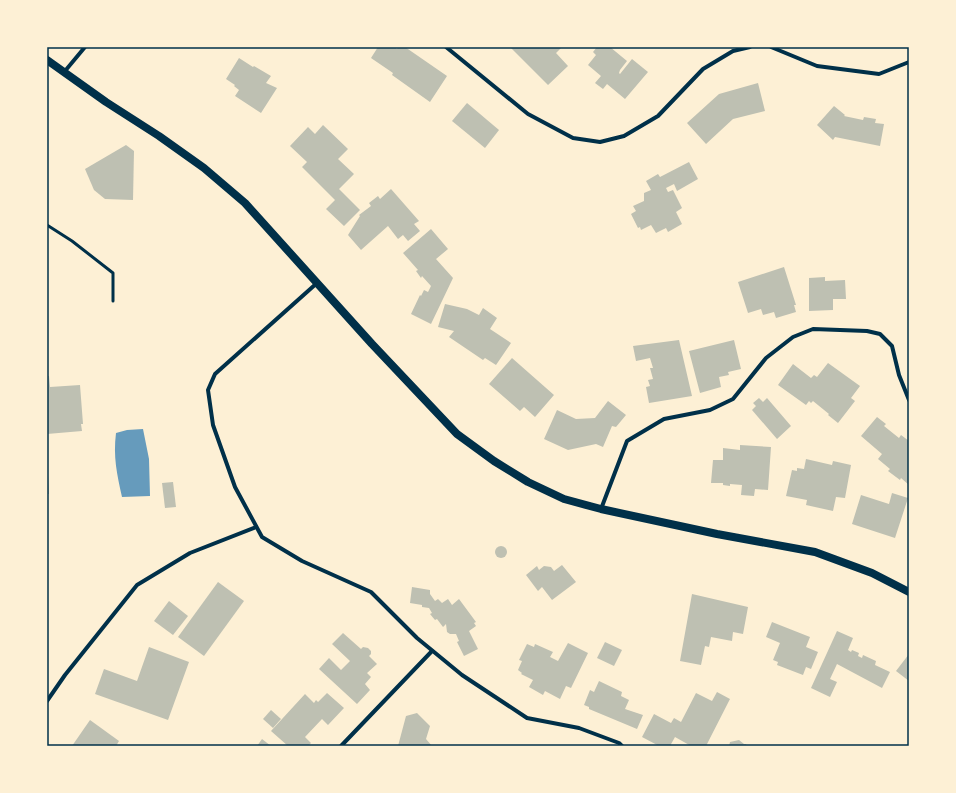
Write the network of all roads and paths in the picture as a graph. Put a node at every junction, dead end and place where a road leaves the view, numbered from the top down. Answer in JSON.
{"nodes":[{"id":1,"x":85,"y":47,"type":"edge"},
{"id":2,"x":446,"y":47,"type":"edge"},
{"id":3,"x":750,"y":47,"type":"edge"},
{"id":4,"x":772,"y":47,"type":"edge"},
{"id":5,"x":47,"y":60,"type":"edge"},
{"id":6,"x":909,"y":62,"type":"edge"},
{"id":7,"x":65,"y":71,"type":"junction"},
{"id":8,"x":47,"y":225,"type":"edge"},
{"id":9,"x":318,"y":283,"type":"junction"},
{"id":10,"x":113,"y":301,"type":"dead end"},
{"id":11,"x":909,"y":400,"type":"edge"},
{"id":12,"x":601,"y":509,"type":"junction"},
{"id":13,"x":256,"y":527,"type":"junction"},
{"id":14,"x":909,"y":592,"type":"edge"},
{"id":15,"x":432,"y":651,"type":"junction"},
{"id":16,"x":47,"y":701,"type":"edge"},
{"id":17,"x":341,"y":746,"type":"edge"},
{"id":18,"x":622,"y":746,"type":"edge"}],
"edges":[{"from":1,"to":7,"type":"street"},
{"from":2,"to":3,"type":"street"},
{"from":4,"to":6,"type":"street"},
{"from":5,"to":7,"type":"main road"},
{"from":7,"to":9,"type":"main road"},
{"from":8,"to":10,"type":"lane"},
{"from":9,"to":12,"type":"main road"},
{"from":9,"to":13,"type":"street"},
{"from":11,"to":12,"type":"street"},
{"from":12,"to":14,"type":"main road"},
{"from":13,"to":15,"type":"street"},
{"from":13,"to":16,"type":"street"},
{"from":15,"to":17,"type":"street"},
{"from":15,"to":18,"type":"street"}]}
